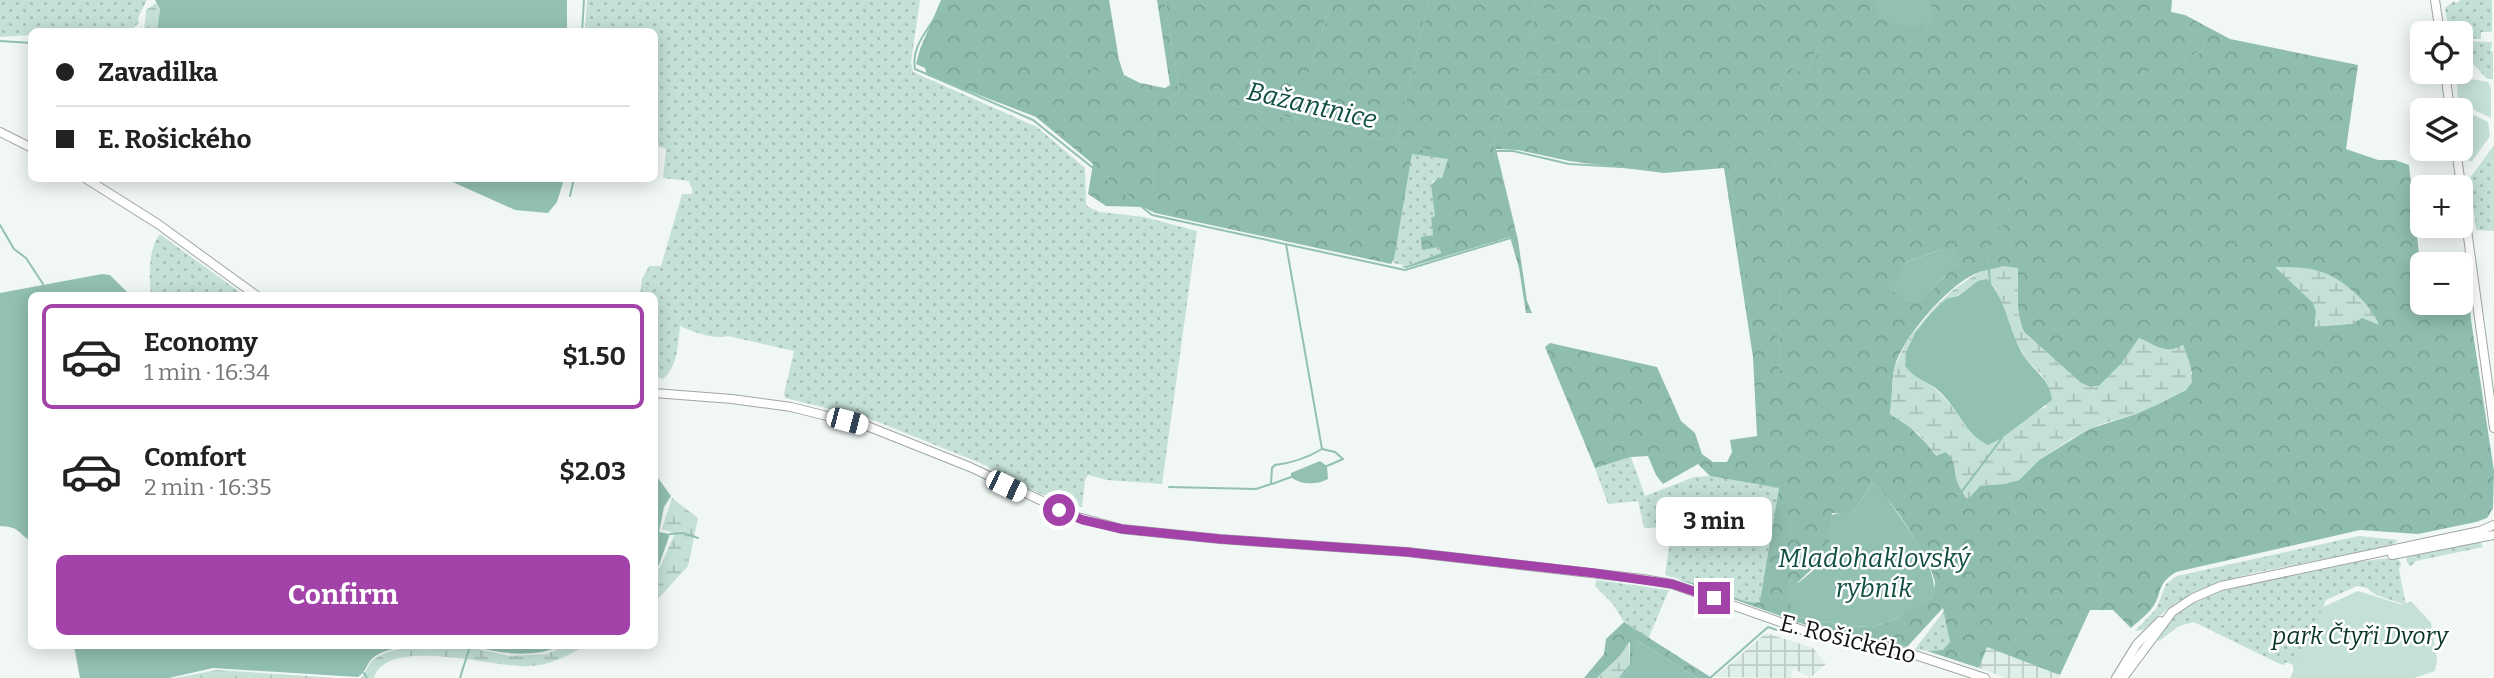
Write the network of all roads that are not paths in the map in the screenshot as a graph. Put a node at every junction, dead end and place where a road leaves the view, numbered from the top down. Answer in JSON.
{"nodes":[{"id":1,"x":2435,"y":0,"type":"edge"},
{"id":2,"x":2438,"y":21,"type":"edge"},
{"id":3,"x":0,"y":132,"type":"edge"},
{"id":4,"x":28,"y":146,"type":"edge"},
{"id":5,"x":2458,"y":161,"type":"edge"},
{"id":6,"x":91,"y":182,"type":"edge"},
{"id":7,"x":252,"y":292,"type":"edge"},
{"id":8,"x":2488,"y":378,"type":"junction"},
{"id":9,"x":658,"y":393,"type":"edge"},
{"id":10,"x":2494,"y":401,"type":"edge"},
{"id":11,"x":2494,"y":428,"type":"edge"},
{"id":12,"x":2494,"y":523,"type":"edge"},
{"id":13,"x":2483,"y":536,"type":"junction"},
{"id":14,"x":2494,"y":537,"type":"edge"},
{"id":15,"x":2168,"y":616,"type":"junction"},
{"id":16,"x":1985,"y":678,"type":"edge"},
{"id":17,"x":2116,"y":678,"type":"edge"},
{"id":18,"x":2123,"y":678,"type":"edge"}],
"edges":[{"from":1,"to":2,"type":"street"},
{"from":3,"to":4,"type":"street"},
{"from":5,"to":8,"type":"street"},
{"from":6,"to":7,"type":"street"},
{"from":8,"to":10,"type":"street"},
{"from":8,"to":11,"type":"street"},
{"from":9,"to":16,"type":"street","name":"E. Rošického"},
{"from":12,"to":13,"type":"street"},
{"from":13,"to":14,"type":"street"},
{"from":13,"to":15,"type":"street"},
{"from":15,"to":17,"type":"street"},
{"from":15,"to":18,"type":"street"}]}
